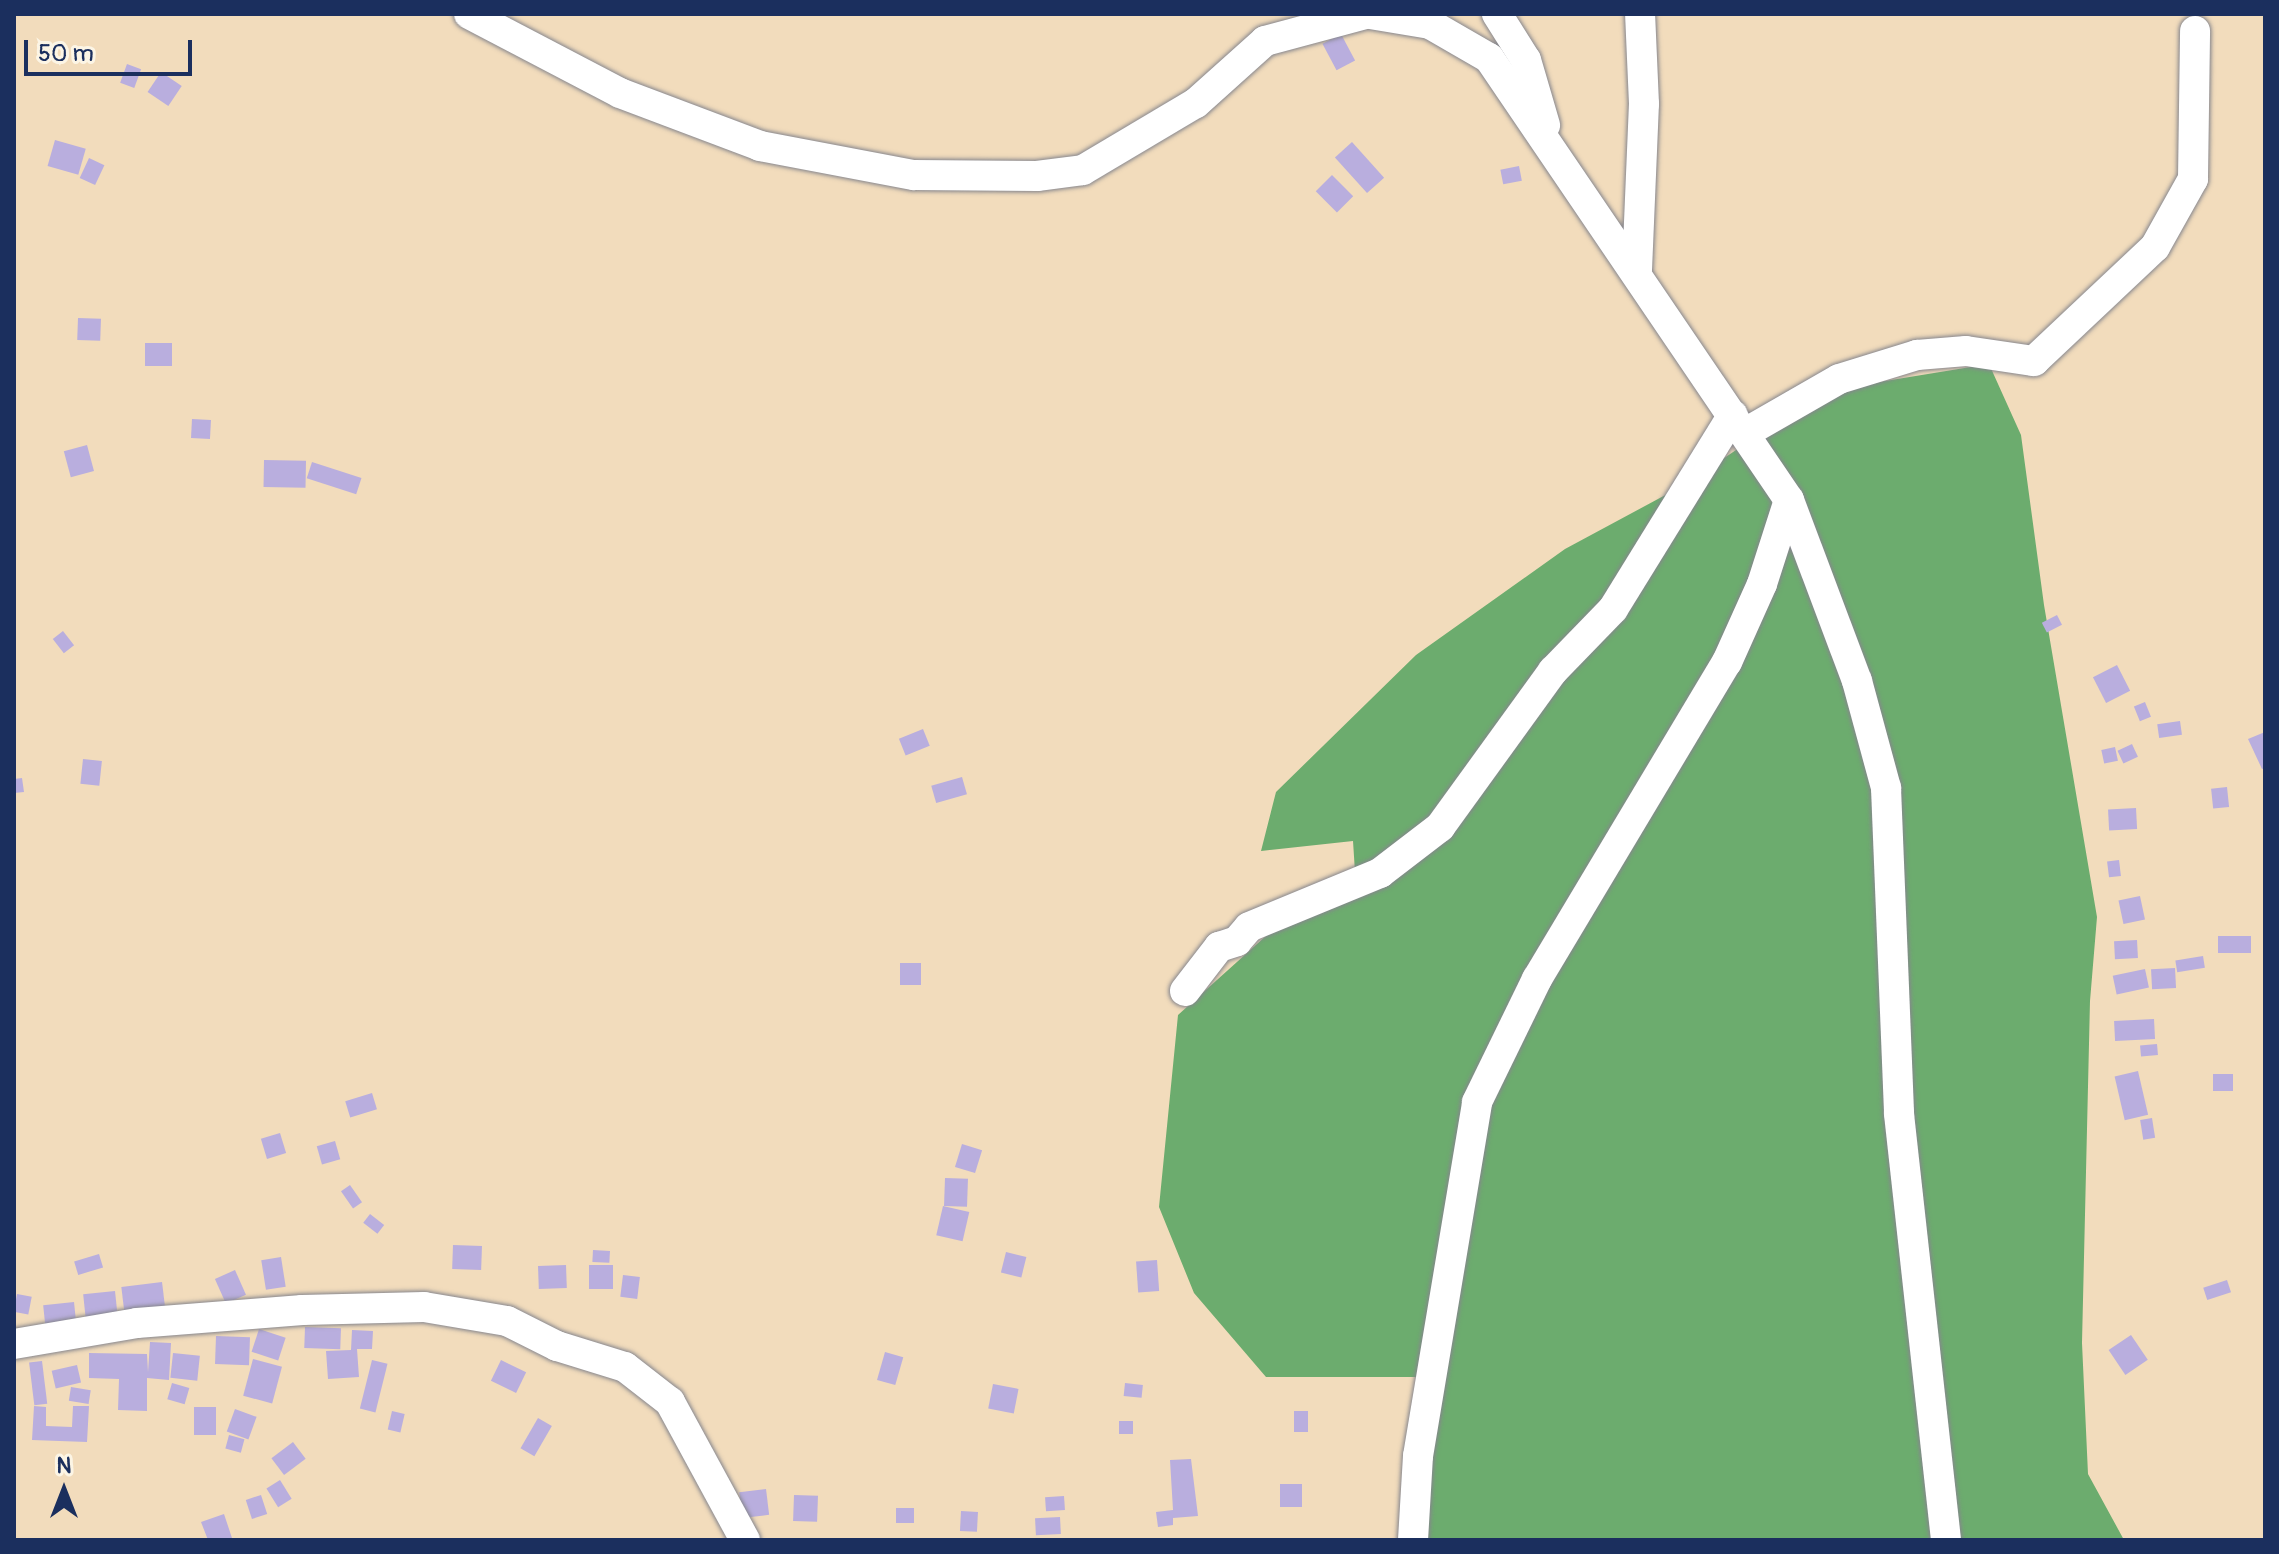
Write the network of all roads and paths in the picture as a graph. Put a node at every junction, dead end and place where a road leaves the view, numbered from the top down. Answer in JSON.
{"nodes":[{"id":1,"x":469,"y":14,"type":"edge"},
{"id":2,"x":1368,"y":14,"type":"edge"},
{"id":3,"x":1497,"y":14,"type":"edge"},
{"id":4,"x":1640,"y":14,"type":"edge"},
{"id":5,"x":2195,"y":31,"type":"dead end"},
{"id":6,"x":1552,"y":148,"type":"junction"},
{"id":7,"x":1637,"y":270,"type":"junction"},
{"id":8,"x":1739,"y":424,"type":"junction"},
{"id":9,"x":1789,"y":500,"type":"junction"},
{"id":10,"x":1185,"y":991,"type":"dead end"},
{"id":11,"x":14,"y":1344,"type":"edge"},
{"id":12,"x":745,"y":1540,"type":"edge"},
{"id":13,"x":1413,"y":1540,"type":"edge"},
{"id":14,"x":1946,"y":1540,"type":"edge"}],
"edges":[{"from":1,"to":2,"type":"street"},
{"from":2,"to":6,"type":"street"},
{"from":3,"to":6,"type":"street"},
{"from":4,"to":7,"type":"street"},
{"from":5,"to":8,"type":"street"},
{"from":6,"to":7,"type":"street"},
{"from":7,"to":8,"type":"street"},
{"from":8,"to":9,"type":"street"},
{"from":8,"to":10,"type":"street"},
{"from":9,"to":13,"type":"street"},
{"from":9,"to":14,"type":"street"},
{"from":11,"to":12,"type":"street"}]}
